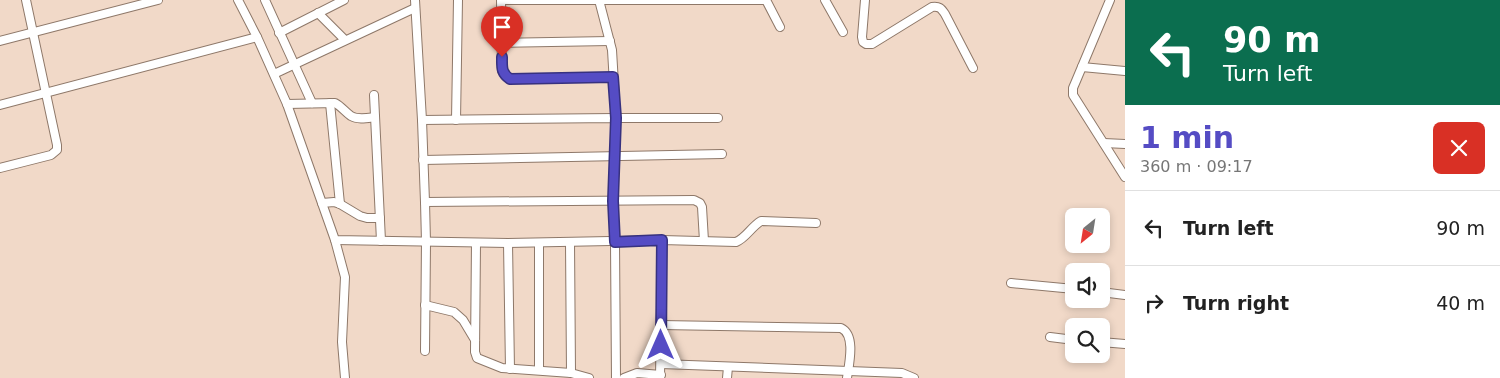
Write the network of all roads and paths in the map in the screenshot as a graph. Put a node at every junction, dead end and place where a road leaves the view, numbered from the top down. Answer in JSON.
{"nodes":[{"id":1,"x":26,"y":0,"type":"edge"},
{"id":2,"x":158,"y":0,"type":"edge"},
{"id":3,"x":238,"y":0,"type":"edge"},
{"id":4,"x":265,"y":0,"type":"edge"},
{"id":5,"x":344,"y":0,"type":"edge"},
{"id":6,"x":458,"y":0,"type":"edge"},
{"id":7,"x":599,"y":0,"type":"edge"},
{"id":8,"x":641,"y":0,"type":"edge"},
{"id":9,"x":766,"y":0,"type":"edge"},
{"id":10,"x":825,"y":0,"type":"edge"},
{"id":11,"x":865,"y":0,"type":"edge"},
{"id":12,"x":1110,"y":0,"type":"edge"},
{"id":13,"x":415,"y":4,"type":"edge"},
{"id":14,"x":318,"y":13,"type":"junction"},
{"id":15,"x":780,"y":27,"type":"dead end"},
{"id":16,"x":33,"y":32,"type":"junction"},
{"id":17,"x":843,"y":32,"type":"dead end"},
{"id":18,"x":279,"y":33,"type":"junction"},
{"id":19,"x":257,"y":36,"type":"junction"},
{"id":20,"x":345,"y":40,"type":"junction"},
{"id":21,"x":0,"y":41,"type":"edge"},
{"id":22,"x":610,"y":41,"type":"junction"},
{"id":23,"x":502,"y":43,"type":"junction"},
{"id":24,"x":294,"y":65,"type":"junction"},
{"id":25,"x":1082,"y":67,"type":"junction"},
{"id":26,"x":974,"y":68,"type":"dead end"},
{"id":27,"x":1125,"y":71,"type":"edge"},
{"id":28,"x":274,"y":74,"type":"junction"},
{"id":29,"x":613,"y":77,"type":"junction"},
{"id":30,"x":46,"y":93,"type":"junction"},
{"id":31,"x":374,"y":95,"type":"dead end"},
{"id":32,"x":312,"y":103,"type":"junction"},
{"id":33,"x":330,"y":103,"type":"junction"},
{"id":34,"x":287,"y":104,"type":"junction"},
{"id":35,"x":0,"y":105,"type":"edge"},
{"id":36,"x":375,"y":118,"type":"junction"},
{"id":37,"x":616,"y":118,"type":"junction"},
{"id":38,"x":718,"y":118,"type":"dead end"},
{"id":39,"x":422,"y":120,"type":"junction"},
{"id":40,"x":456,"y":120,"type":"junction"},
{"id":41,"x":1104,"y":143,"type":"junction"},
{"id":42,"x":1125,"y":144,"type":"edge"},
{"id":43,"x":722,"y":154,"type":"dead end"},
{"id":44,"x":614,"y":157,"type":"junction"},
{"id":45,"x":423,"y":160,"type":"junction"},
{"id":46,"x":0,"y":168,"type":"edge"},
{"id":47,"x":1125,"y":177,"type":"edge"},
{"id":48,"x":613,"y":201,"type":"junction"},
{"id":49,"x":424,"y":202,"type":"junction"},
{"id":50,"x":322,"y":203,"type":"junction"},
{"id":51,"x":340,"y":204,"type":"junction"},
{"id":52,"x":380,"y":218,"type":"junction"},
{"id":53,"x":816,"y":223,"type":"dead end"},
{"id":54,"x":335,"y":240,"type":"junction"},
{"id":55,"x":662,"y":240,"type":"junction"},
{"id":56,"x":381,"y":241,"type":"junction"},
{"id":57,"x":704,"y":241,"type":"junction"},
{"id":58,"x":426,"y":242,"type":"junction"},
{"id":59,"x":476,"y":242,"type":"junction"},
{"id":60,"x":570,"y":242,"type":"junction"},
{"id":61,"x":615,"y":242,"type":"junction"},
{"id":62,"x":508,"y":243,"type":"junction"},
{"id":63,"x":539,"y":243,"type":"junction"},
{"id":64,"x":1011,"y":283,"type":"dead end"},
{"id":65,"x":1065,"y":288,"type":"edge"},
{"id":66,"x":1110,"y":293,"type":"edge"},
{"id":67,"x":1125,"y":295,"type":"edge"},
{"id":68,"x":425,"y":305,"type":"junction"},
{"id":69,"x":661,"y":325,"type":"junction"},
{"id":70,"x":1050,"y":337,"type":"dead end"},
{"id":71,"x":1065,"y":339,"type":"edge"},
{"id":72,"x":475,"y":340,"type":"junction"},
{"id":73,"x":1110,"y":343,"type":"edge"},
{"id":74,"x":1125,"y":344,"type":"edge"},
{"id":75,"x":425,"y":351,"type":"dead end"},
{"id":76,"x":661,"y":364,"type":"junction"},
{"id":77,"x":728,"y":367,"type":"junction"},
{"id":78,"x":510,"y":369,"type":"junction"},
{"id":79,"x":539,"y":370,"type":"junction"},
{"id":80,"x":571,"y":373,"type":"junction"},
{"id":81,"x":847,"y":374,"type":"edge"},
{"id":82,"x":660,"y":377,"type":"edge"},
{"id":83,"x":345,"y":378,"type":"edge"},
{"id":84,"x":589,"y":378,"type":"edge"},
{"id":85,"x":616,"y":378,"type":"edge"},
{"id":86,"x":624,"y":378,"type":"edge"},
{"id":87,"x":727,"y":378,"type":"edge"},
{"id":88,"x":914,"y":378,"type":"edge"}],
"edges":[{"from":1,"to":16,"type":"street"},
{"from":2,"to":16,"type":"street"},
{"from":3,"to":19,"type":"street"},
{"from":4,"to":18,"type":"street"},
{"from":5,"to":14,"type":"street"},
{"from":6,"to":40,"type":"street"},
{"from":7,"to":8,"type":"street"},
{"from":7,"to":22,"type":"street"},
{"from":7,"to":23,"type":"street"},
{"from":8,"to":9,"type":"street"},
{"from":9,"to":15,"type":"street"},
{"from":10,"to":17,"type":"street"},
{"from":11,"to":26,"type":"street"},
{"from":12,"to":25,"type":"street"},
{"from":13,"to":20,"type":"street"},
{"from":13,"to":39,"type":"street"},
{"from":14,"to":18,"type":"street"},
{"from":14,"to":20,"type":"street"},
{"from":16,"to":21,"type":"street"},
{"from":16,"to":30,"type":"street"},
{"from":18,"to":24,"type":"street"},
{"from":19,"to":28,"type":"street"},
{"from":19,"to":30,"type":"street"},
{"from":20,"to":24,"type":"street"},
{"from":22,"to":23,"type":"street"},
{"from":22,"to":29,"type":"street"},
{"from":23,"to":29,"type":"street"},
{"from":24,"to":28,"type":"street"},
{"from":24,"to":32,"type":"street"},
{"from":25,"to":27,"type":"street"},
{"from":25,"to":41,"type":"street"},
{"from":28,"to":34,"type":"street"},
{"from":29,"to":37,"type":"street"},
{"from":30,"to":35,"type":"street"},
{"from":30,"to":46,"type":"street"},
{"from":31,"to":36,"type":"street"},
{"from":32,"to":33,"type":"street"},
{"from":32,"to":34,"type":"street"},
{"from":33,"to":36,"type":"street"},
{"from":33,"to":51,"type":"street"},
{"from":34,"to":50,"type":"street"},
{"from":36,"to":52,"type":"street"},
{"from":37,"to":38,"type":"street"},
{"from":37,"to":40,"type":"street"},
{"from":37,"to":44,"type":"street"},
{"from":39,"to":40,"type":"street"},
{"from":39,"to":45,"type":"street"},
{"from":41,"to":42,"type":"street"},
{"from":41,"to":47,"type":"street"},
{"from":43,"to":44,"type":"street"},
{"from":44,"to":45,"type":"street"},
{"from":44,"to":48,"type":"street"},
{"from":45,"to":49,"type":"street"},
{"from":48,"to":49,"type":"street"},
{"from":48,"to":57,"type":"street"},
{"from":48,"to":61,"type":"street"},
{"from":49,"to":58,"type":"street"},
{"from":50,"to":51,"type":"street"},
{"from":50,"to":54,"type":"street"},
{"from":51,"to":52,"type":"street"},
{"from":52,"to":56,"type":"street"},
{"from":53,"to":57,"type":"street"},
{"from":54,"to":56,"type":"street"},
{"from":54,"to":83,"type":"street"},
{"from":55,"to":57,"type":"street"},
{"from":55,"to":61,"type":"street"},
{"from":55,"to":69,"type":"street"},
{"from":56,"to":58,"type":"street"},
{"from":58,"to":59,"type":"street"},
{"from":58,"to":68,"type":"street"},
{"from":59,"to":62,"type":"street"},
{"from":59,"to":72,"type":"street"},
{"from":60,"to":61,"type":"street"},
{"from":60,"to":63,"type":"street"},
{"from":60,"to":80,"type":"street"},
{"from":61,"to":85,"type":"street"},
{"from":62,"to":63,"type":"street"},
{"from":62,"to":78,"type":"street"},
{"from":63,"to":79,"type":"street"},
{"from":64,"to":65,"type":"street"},
{"from":66,"to":67,"type":"street"},
{"from":68,"to":72,"type":"street"},
{"from":68,"to":75,"type":"street"},
{"from":69,"to":76,"type":"street"},
{"from":69,"to":81,"type":"street"},
{"from":70,"to":71,"type":"street"},
{"from":72,"to":78,"type":"street"},
{"from":73,"to":74,"type":"street"},
{"from":76,"to":77,"type":"street"},
{"from":76,"to":82,"type":"street"},
{"from":77,"to":81,"type":"street"},
{"from":77,"to":87,"type":"street"},
{"from":78,"to":79,"type":"street"},
{"from":79,"to":80,"type":"street"},
{"from":80,"to":84,"type":"street"},
{"from":81,"to":88,"type":"street"},
{"from":82,"to":86,"type":"street"}]}
